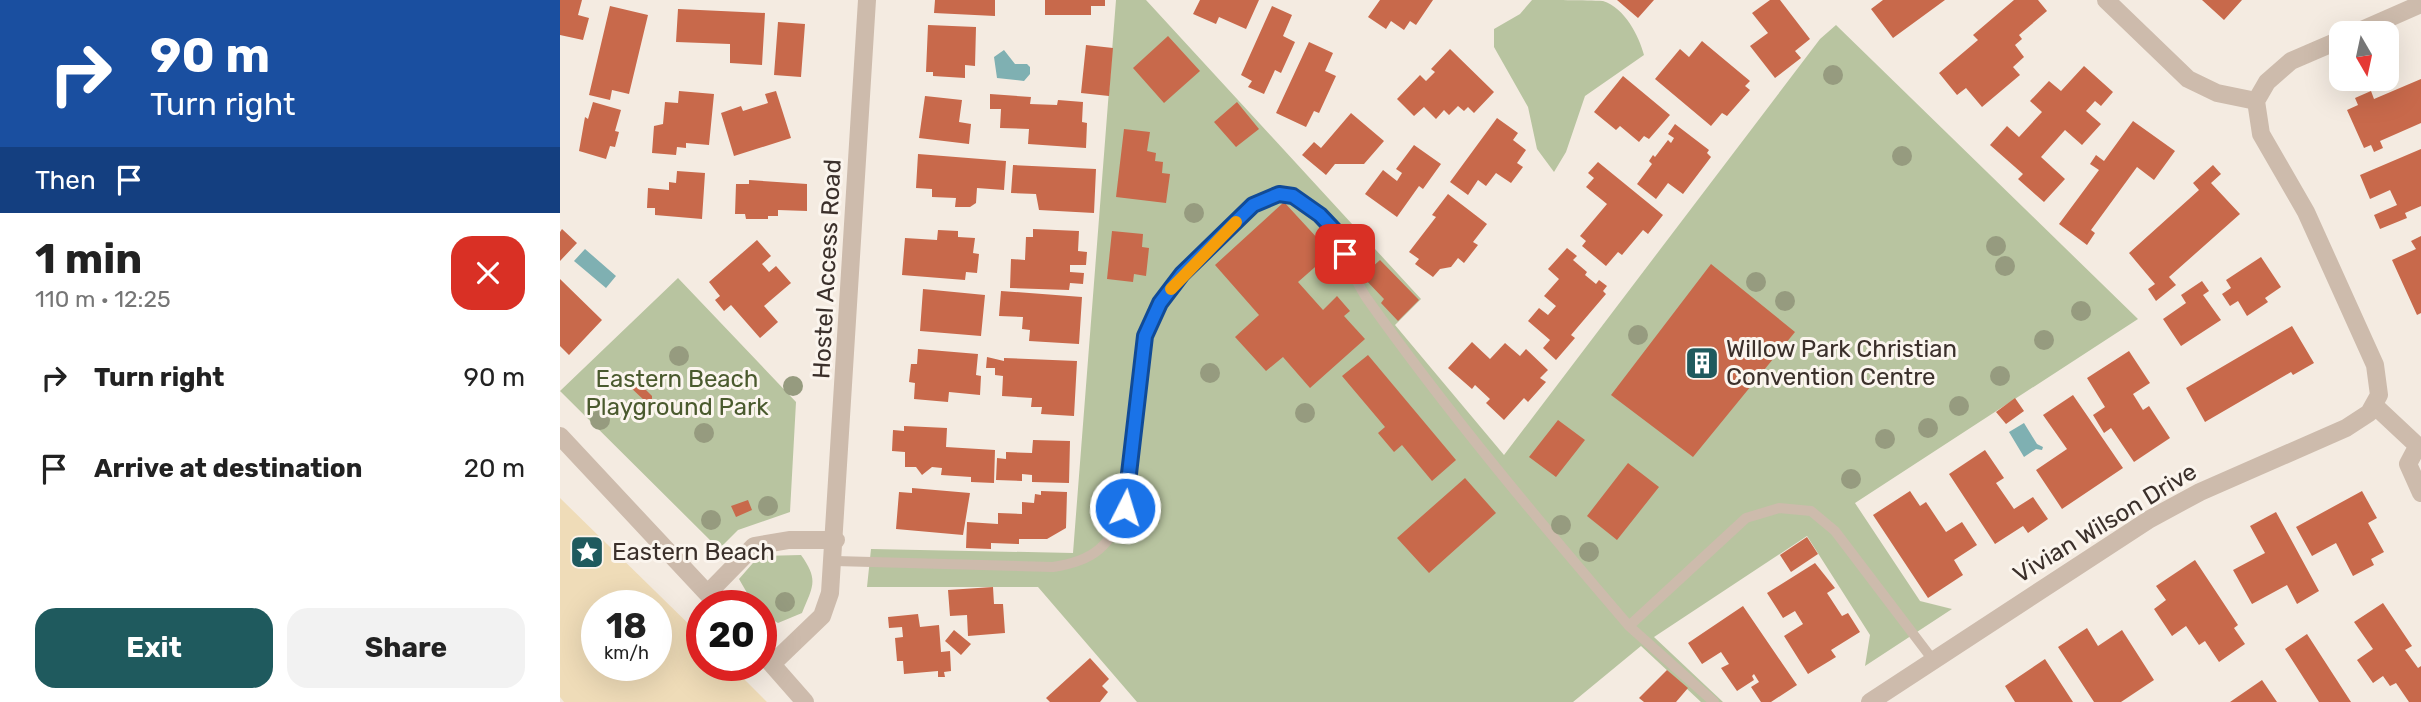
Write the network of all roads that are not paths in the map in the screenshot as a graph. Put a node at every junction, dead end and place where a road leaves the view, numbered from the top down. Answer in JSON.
{"nodes":[{"id":1,"x":867,"y":0,"type":"edge"},
{"id":2,"x":2106,"y":0,"type":"edge"},
{"id":3,"x":2421,"y":5,"type":"edge"},
{"id":4,"x":2383,"y":21,"type":"edge"},
{"id":5,"x":2329,"y":45,"type":"edge"},
{"id":6,"x":2256,"y":101,"type":"junction"},
{"id":7,"x":2374,"y":405,"type":"junction"},
{"id":8,"x":560,"y":436,"type":"edge"},
{"id":9,"x":2419,"y":448,"type":"edge"},
{"id":10,"x":2421,"y":493,"type":"edge"},
{"id":11,"x":836,"y":540,"type":"junction"},
{"id":12,"x":835,"y":561,"type":"junction"},
{"id":13,"x":705,"y":590,"type":"edge"},
{"id":14,"x":720,"y":590,"type":"edge"},
{"id":15,"x":1629,"y":626,"type":"junction"},
{"id":16,"x":777,"y":650,"type":"edge"},
{"id":17,"x":1933,"y":660,"type":"junction"},
{"id":18,"x":777,"y":670,"type":"edge"},
{"id":19,"x":805,"y":702,"type":"edge"},
{"id":20,"x":1714,"y":702,"type":"edge"},
{"id":21,"x":1870,"y":702,"type":"edge"}],
"edges":[{"from":1,"to":11,"type":"street","name":"Hostel Access Road"},
{"from":2,"to":6,"type":"street"},
{"from":3,"to":4,"type":"street"},
{"from":5,"to":6,"type":"street"},
{"from":6,"to":7,"type":"street"},
{"from":7,"to":9,"type":"street"},
{"from":7,"to":17,"type":"street","name":"Vivian Wilson Drive"},
{"from":8,"to":13,"type":"street"},
{"from":9,"to":10,"type":"street"},
{"from":11,"to":12,"type":"street","name":"Hostel Access Road"},
{"from":11,"to":14,"type":"street"},
{"from":12,"to":15,"type":"lane"},
{"from":12,"to":16,"type":"street","name":"Hostel Access Road"},
{"from":15,"to":17,"type":"lane"},
{"from":15,"to":20,"type":"lane"},
{"from":17,"to":21,"type":"street","name":"Vivian Wilson Drive"},
{"from":18,"to":19,"type":"street"}]}
